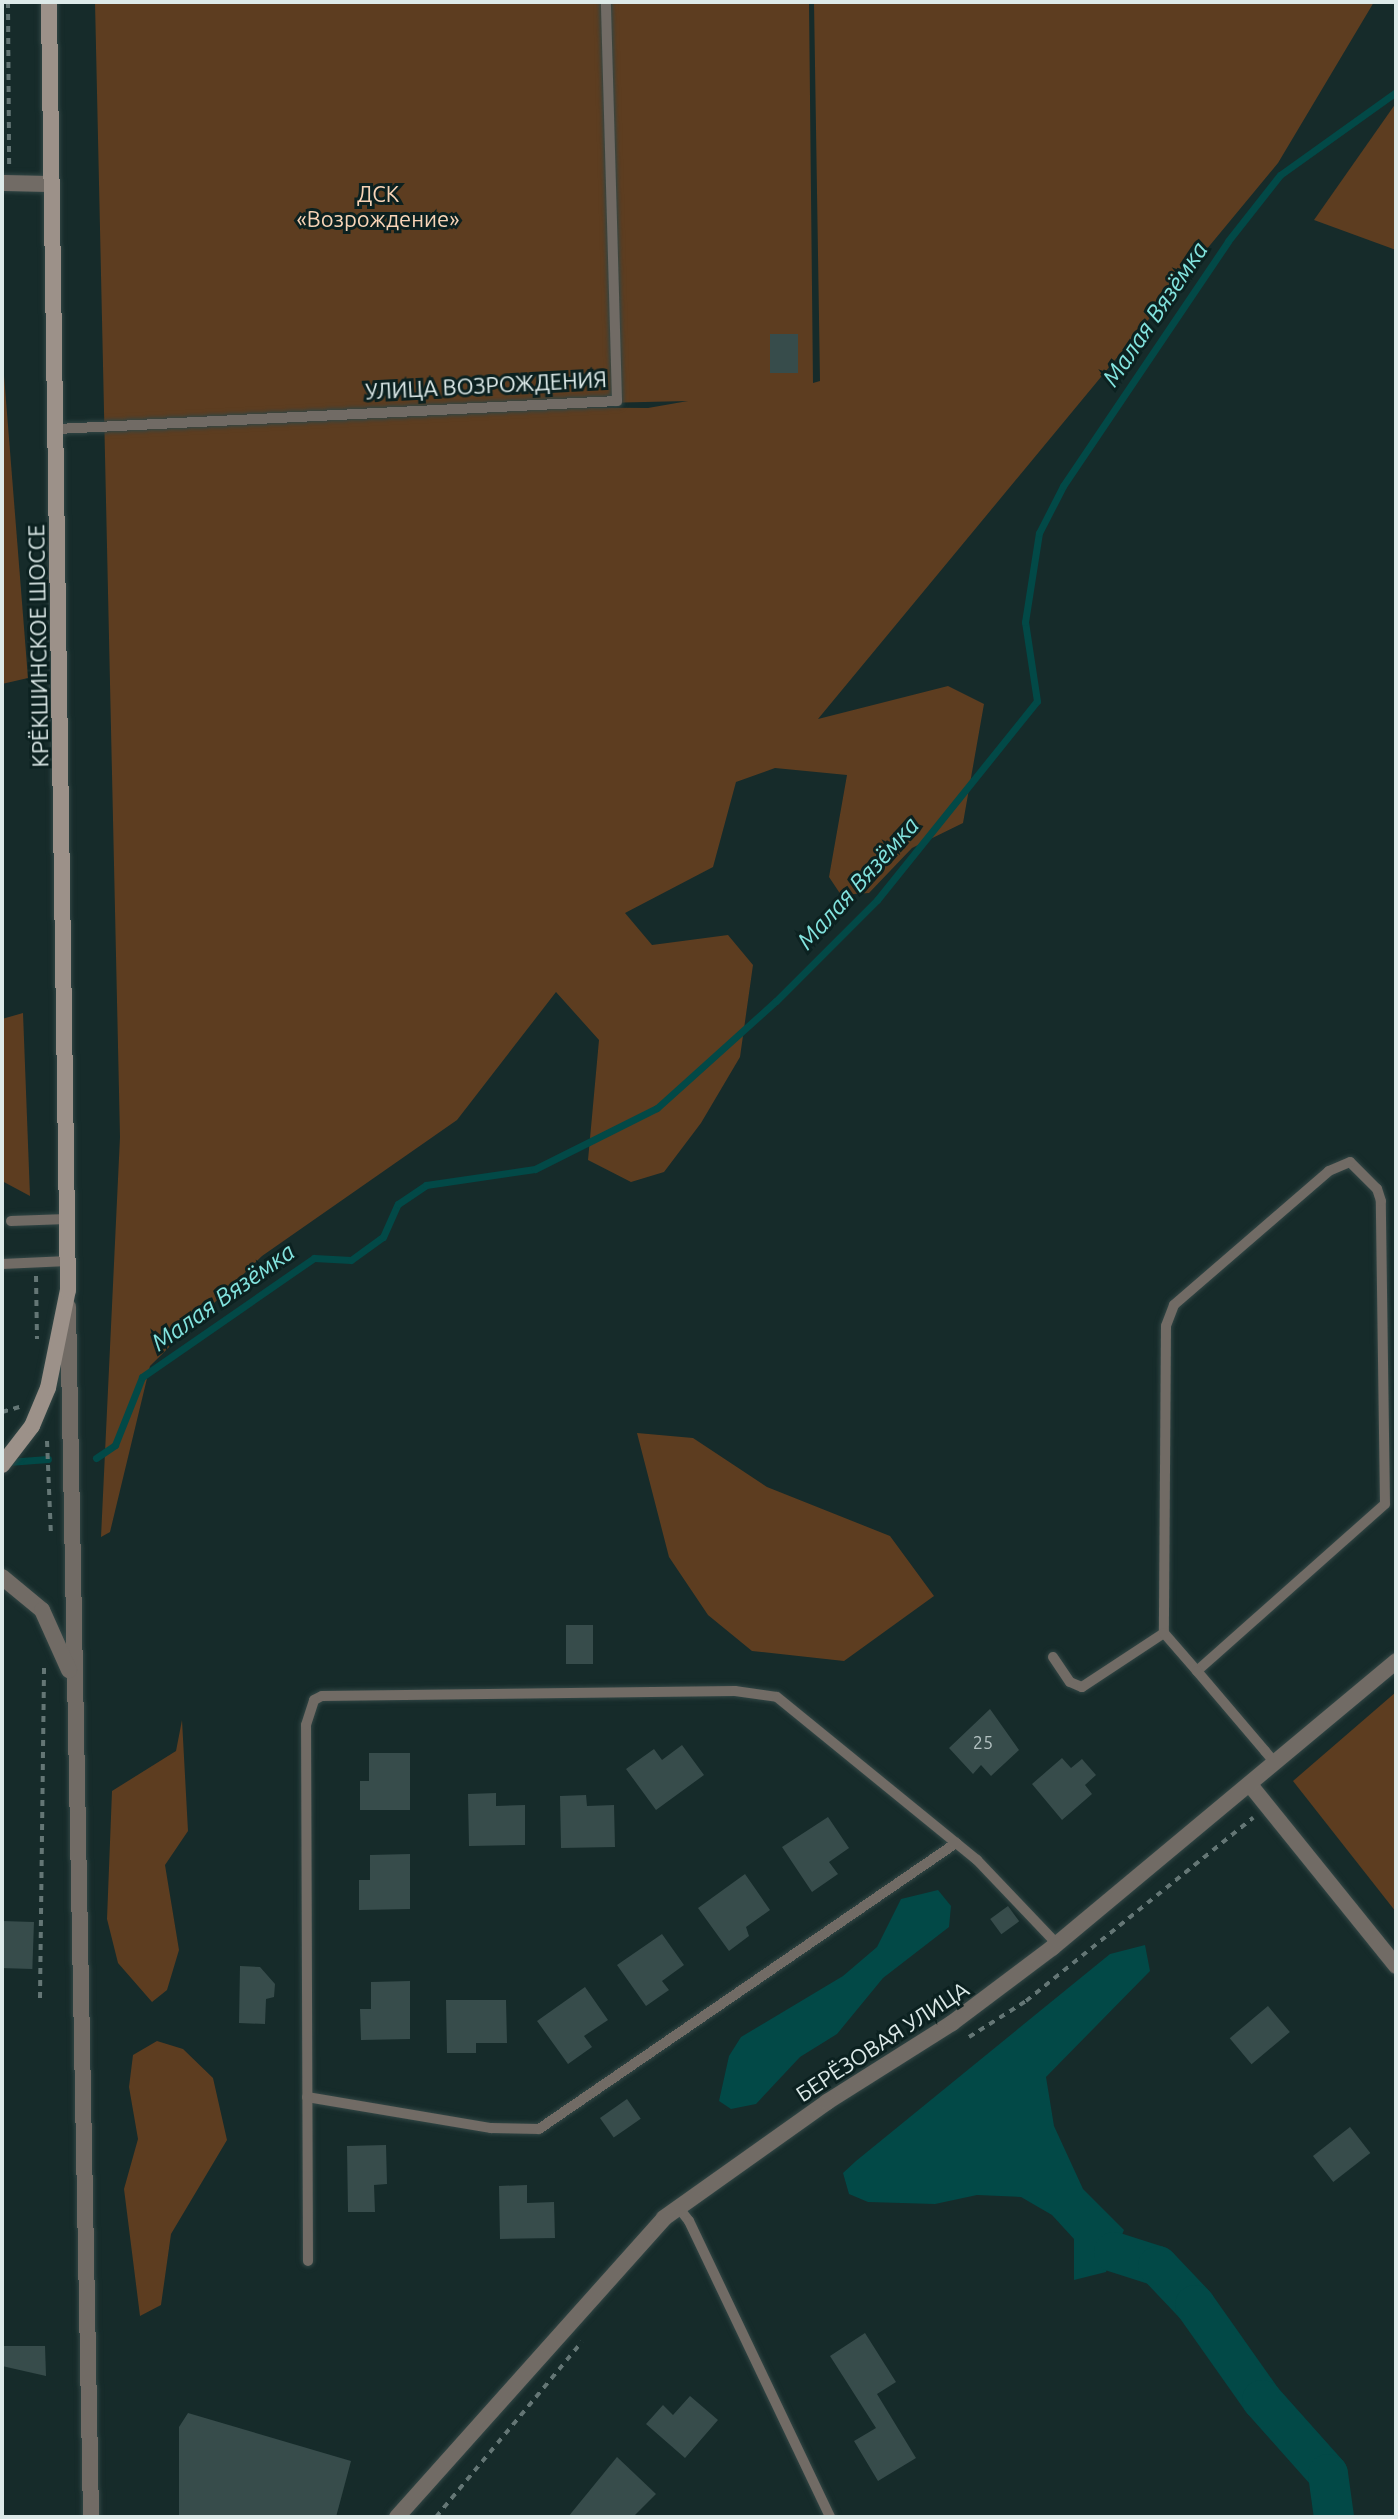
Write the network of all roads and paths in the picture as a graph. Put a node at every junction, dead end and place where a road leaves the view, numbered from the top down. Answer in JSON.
{"nodes":[{"id":1,"x":8,"y":2,"type":"edge"},
{"id":2,"x":49,"y":2,"type":"edge"},
{"id":3,"x":606,"y":2,"type":"edge"},
{"id":4,"x":6,"y":183,"type":"edge"},
{"id":5,"x":51,"y":184,"type":"junction"},
{"id":6,"x":57,"y":429,"type":"junction"},
{"id":7,"x":67,"y":1219,"type":"junction"},
{"id":8,"x":11,"y":1221,"type":"dead end"},
{"id":9,"x":68,"y":1261,"type":"junction"},
{"id":10,"x":35,"y":1262,"type":"junction"},
{"id":11,"x":2,"y":1264,"type":"edge"},
{"id":12,"x":68,"y":1290,"type":"junction"},
{"id":13,"x":37,"y":1351,"type":"dead end"},
{"id":14,"x":46,"y":1427,"type":"dead end"},
{"id":15,"x":2,"y":1465,"type":"edge"},
{"id":16,"x":51,"y":1547,"type":"dead end"},
{"id":17,"x":2,"y":1577,"type":"edge"},
{"id":18,"x":1164,"y":1633,"type":"junction"},
{"id":19,"x":44,"y":1652,"type":"dead end"},
{"id":20,"x":1053,"y":1657,"type":"dead end"},
{"id":21,"x":1396,"y":1661,"type":"edge"},
{"id":22,"x":1197,"y":1671,"type":"junction"},
{"id":23,"x":74,"y":1688,"type":"junction"},
{"id":24,"x":1276,"y":1764,"type":"junction"},
{"id":25,"x":1251,"y":1786,"type":"junction"},
{"id":26,"x":1267,"y":1807,"type":"junction"},
{"id":27,"x":956,"y":1843,"type":"junction"},
{"id":28,"x":1057,"y":1944,"type":"junction"},
{"id":29,"x":1396,"y":1966,"type":"edge"},
{"id":30,"x":40,"y":1998,"type":"dead end"},
{"id":31,"x":963,"y":2041,"type":"dead end"},
{"id":32,"x":307,"y":2097,"type":"junction"},
{"id":33,"x":678,"y":2207,"type":"junction"},
{"id":34,"x":308,"y":2261,"type":"dead end"},
{"id":35,"x":589,"y":2333,"type":"dead end"},
{"id":36,"x":91,"y":2517,"type":"edge"},
{"id":37,"x":397,"y":2517,"type":"edge"},
{"id":38,"x":436,"y":2517,"type":"edge"},
{"id":39,"x":830,"y":2517,"type":"edge"}],
"edges":[{"from":1,"to":4,"type":"path"},
{"from":2,"to":5,"type":"main road","name":"КРЁКШИНСКОЕ ШОССЕ"},
{"from":3,"to":6,"type":"lane","name":"УЛИЦА ВОЗРОЖДЕНИЯ"},
{"from":4,"to":5,"type":"street"},
{"from":5,"to":6,"type":"main road","name":"КРЁКШИНСКОЕ ШОССЕ"},
{"from":6,"to":7,"type":"main road","name":"КРЁКШИНСКОЕ ШОССЕ"},
{"from":7,"to":8,"type":"lane"},
{"from":7,"to":9,"type":"main road","name":"КРЁКШИНСКОЕ ШОССЕ"},
{"from":9,"to":10,"type":"lane"},
{"from":9,"to":12,"type":"main road","name":"КРЁКШИНСКОЕ ШОССЕ"},
{"from":10,"to":11,"type":"lane"},
{"from":10,"to":13,"type":"path"},
{"from":12,"to":15,"type":"main road","name":"КРЁКШИНСКОЕ ШОССЕ"},
{"from":12,"to":23,"type":"street"},
{"from":14,"to":16,"type":"path"},
{"from":17,"to":23,"type":"street"},
{"from":18,"to":20,"type":"lane"},
{"from":18,"to":22,"type":"lane"},
{"from":18,"to":22,"type":"lane"},
{"from":19,"to":30,"type":"path"},
{"from":21,"to":24,"type":"street","name":"БЕРЁЗОВАЯ УЛИЦА"},
{"from":22,"to":24,"type":"lane"},
{"from":23,"to":36,"type":"street"},
{"from":24,"to":25,"type":"street","name":"БЕРЁЗОВАЯ УЛИЦА"},
{"from":25,"to":26,"type":"street"},
{"from":25,"to":28,"type":"street","name":"БЕРЁЗОВАЯ УЛИЦА"},
{"from":26,"to":29,"type":"street"},
{"from":26,"to":31,"type":"path"},
{"from":27,"to":28,"type":"lane"},
{"from":27,"to":32,"type":"lane"},
{"from":27,"to":32,"type":"lane"},
{"from":28,"to":33,"type":"street","name":"БЕРЁЗОВАЯ УЛИЦА"},
{"from":32,"to":34,"type":"lane"},
{"from":33,"to":37,"type":"street","name":"БЕРЁЗОВАЯ УЛИЦА"},
{"from":33,"to":39,"type":"lane"},
{"from":35,"to":38,"type":"path"}]}
